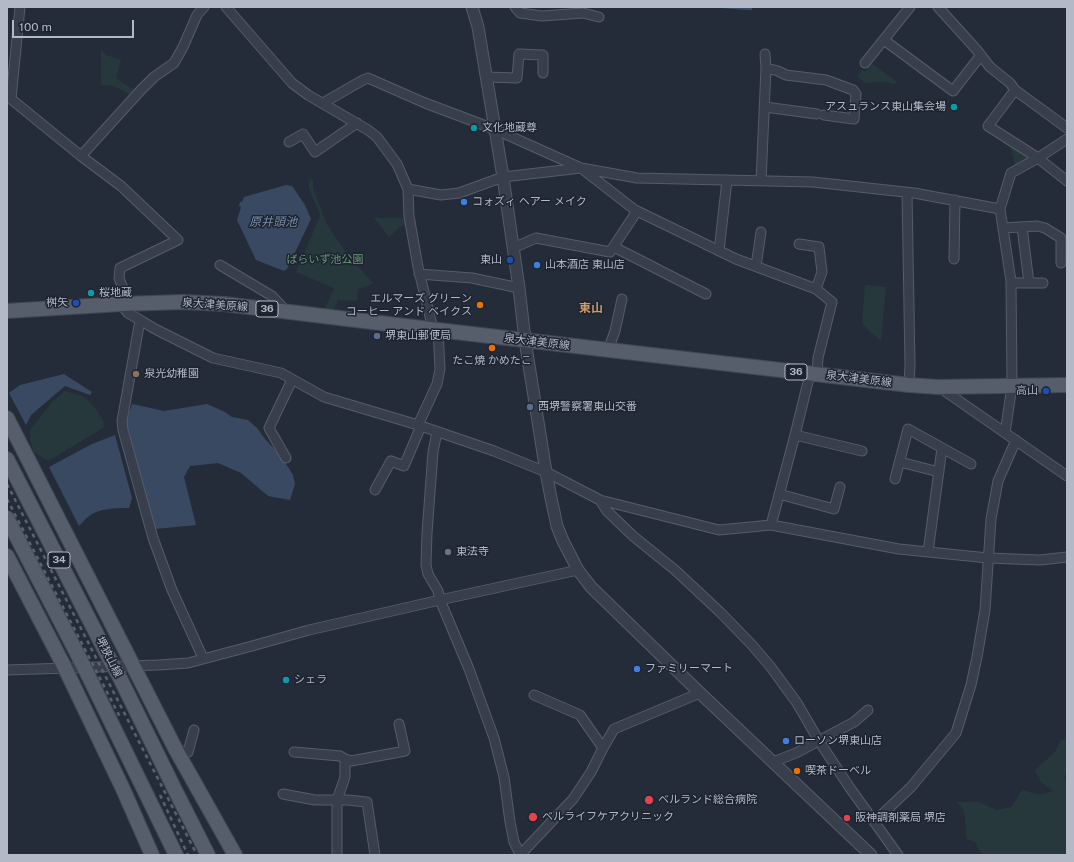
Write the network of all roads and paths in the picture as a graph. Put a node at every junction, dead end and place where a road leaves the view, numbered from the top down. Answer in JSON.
{"nodes":[{"id":1,"x":20,"y":7,"type":"edge"},
{"id":2,"x":204,"y":7,"type":"edge"},
{"id":3,"x":226,"y":7,"type":"edge"},
{"id":4,"x":472,"y":7,"type":"edge"},
{"id":5,"x":515,"y":7,"type":"edge"},
{"id":6,"x":910,"y":7,"type":"edge"},
{"id":7,"x":938,"y":7,"type":"edge"},
{"id":8,"x":582,"y":10,"type":"edge"},
{"id":9,"x":543,"y":11,"type":"edge"},
{"id":10,"x":599,"y":17,"type":"dead end"},
{"id":11,"x":884,"y":40,"type":"junction"},
{"id":12,"x":765,"y":54,"type":"dead end"},
{"id":13,"x":981,"y":55,"type":"junction"},
{"id":14,"x":866,"y":63,"type":"dead end"},
{"id":15,"x":766,"y":68,"type":"junction"},
{"id":16,"x":543,"y":73,"type":"dead end"},
{"id":17,"x":486,"y":77,"type":"junction"},
{"id":18,"x":1015,"y":90,"type":"junction"},
{"id":19,"x":323,"y":103,"type":"junction"},
{"id":20,"x":765,"y":107,"type":"junction"},
{"id":21,"x":357,"y":123,"type":"junction"},
{"id":22,"x":1067,"y":128,"type":"edge"},
{"id":23,"x":494,"y":129,"type":"junction"},
{"id":24,"x":1067,"y":139,"type":"edge"},
{"id":25,"x":289,"y":142,"type":"dead end"},
{"id":26,"x":81,"y":156,"type":"junction"},
{"id":27,"x":1038,"y":158,"type":"junction"},
{"id":28,"x":581,"y":168,"type":"junction"},
{"id":29,"x":503,"y":177,"type":"junction"},
{"id":30,"x":727,"y":180,"type":"junction"},
{"id":31,"x":761,"y":181,"type":"junction"},
{"id":32,"x":1067,"y":181,"type":"edge"},
{"id":33,"x":408,"y":189,"type":"junction"},
{"id":34,"x":907,"y":193,"type":"junction"},
{"id":35,"x":955,"y":200,"type":"junction"},
{"id":36,"x":1000,"y":209,"type":"junction"},
{"id":37,"x":637,"y":211,"type":"junction"},
{"id":38,"x":1022,"y":227,"type":"junction"},
{"id":39,"x":1003,"y":228,"type":"junction"},
{"id":40,"x":761,"y":232,"type":"dead end"},
{"id":41,"x":799,"y":244,"type":"dead end"},
{"id":42,"x":614,"y":247,"type":"junction"},
{"id":43,"x":513,"y":248,"type":"junction"},
{"id":44,"x":719,"y":251,"type":"junction"},
{"id":45,"x":954,"y":259,"type":"dead end"},
{"id":46,"x":1061,"y":263,"type":"dead end"},
{"id":47,"x":220,"y":265,"type":"dead end"},
{"id":48,"x":756,"y":266,"type":"junction"},
{"id":49,"x":419,"y":274,"type":"junction"},
{"id":50,"x":1011,"y":283,"type":"junction"},
{"id":51,"x":1029,"y":283,"type":"junction"},
{"id":52,"x":1043,"y":283,"type":"dead end"},
{"id":53,"x":519,"y":288,"type":"junction"},
{"id":54,"x":816,"y":289,"type":"junction"},
{"id":55,"x":706,"y":294,"type":"dead end"},
{"id":56,"x":622,"y":299,"type":"dead end"},
{"id":57,"x":125,"y":304,"type":"junction"},
{"id":58,"x":7,"y":311,"type":"edge"},
{"id":59,"x":286,"y":311,"type":"junction"},
{"id":60,"x":140,"y":320,"type":"junction"},
{"id":61,"x":436,"y":329,"type":"junction"},
{"id":62,"x":525,"y":340,"type":"junction"},
{"id":63,"x":608,"y":350,"type":"junction"},
{"id":64,"x":813,"y":374,"type":"junction"},
{"id":65,"x":292,"y":380,"type":"junction"},
{"id":66,"x":909,"y":385,"type":"junction"},
{"id":67,"x":1067,"y":385,"type":"edge"},
{"id":68,"x":938,"y":386,"type":"junction"},
{"id":69,"x":1012,"y":386,"type":"junction"},
{"id":70,"x":7,"y":418,"type":"edge"},
{"id":71,"x":420,"y":426,"type":"junction"},
{"id":72,"x":437,"y":432,"type":"junction"},
{"id":73,"x":1005,"y":433,"type":"junction"},
{"id":74,"x":795,"y":435,"type":"junction"},
{"id":75,"x":1016,"y":440,"type":"junction"},
{"id":76,"x":942,"y":448,"type":"junction"},
{"id":77,"x":862,"y":451,"type":"dead end"},
{"id":78,"x":286,"y":458,"type":"dead end"},
{"id":79,"x":7,"y":459,"type":"edge"},
{"id":80,"x":900,"y":462,"type":"junction"},
{"id":81,"x":971,"y":464,"type":"dead end"},
{"id":82,"x":546,"y":472,"type":"junction"},
{"id":83,"x":939,"y":472,"type":"junction"},
{"id":84,"x":1067,"y":476,"type":"edge"},
{"id":85,"x":896,"y":479,"type":"dead end"},
{"id":86,"x":840,"y":486,"type":"dead end"},
{"id":87,"x":375,"y":490,"type":"dead end"},
{"id":88,"x":779,"y":494,"type":"junction"},
{"id":89,"x":600,"y":500,"type":"junction"},
{"id":90,"x":7,"y":518,"type":"edge"},
{"id":91,"x":771,"y":525,"type":"junction"},
{"id":92,"x":928,"y":552,"type":"junction"},
{"id":93,"x":7,"y":556,"type":"edge"},
{"id":94,"x":1067,"y":557,"type":"edge"},
{"id":95,"x":988,"y":558,"type":"junction"},
{"id":96,"x":578,"y":570,"type":"junction"},
{"id":97,"x":440,"y":600,"type":"junction"},
{"id":98,"x":204,"y":658,"type":"junction"},
{"id":99,"x":133,"y":666,"type":"junction"},
{"id":100,"x":65,"y":668,"type":"junction"},
{"id":101,"x":7,"y":670,"type":"edge"},
{"id":102,"x":700,"y":693,"type":"junction"},
{"id":103,"x":534,"y":696,"type":"dead end"},
{"id":104,"x":868,"y":710,"type":"dead end"},
{"id":105,"x":399,"y":724,"type":"dead end"},
{"id":106,"x":194,"y":730,"type":"dead end"},
{"id":107,"x":819,"y":741,"type":"junction"},
{"id":108,"x":602,"y":748,"type":"junction"},
{"id":109,"x":176,"y":750,"type":"junction"},
{"id":110,"x":294,"y":752,"type":"dead end"},
{"id":111,"x":345,"y":759,"type":"junction"},
{"id":112,"x":773,"y":762,"type":"junction"},
{"id":113,"x":283,"y":794,"type":"dead end"},
{"id":114,"x":337,"y":800,"type":"junction"},
{"id":115,"x":874,"y":822,"type":"junction"},
{"id":116,"x":152,"y":855,"type":"edge"},
{"id":117,"x":176,"y":855,"type":"edge"},
{"id":118,"x":208,"y":855,"type":"edge"},
{"id":119,"x":235,"y":855,"type":"edge"},
{"id":120,"x":337,"y":855,"type":"edge"},
{"id":121,"x":375,"y":855,"type":"edge"},
{"id":122,"x":520,"y":855,"type":"edge"},
{"id":123,"x":871,"y":855,"type":"edge"},
{"id":124,"x":898,"y":855,"type":"edge"}],
"edges":[{"from":1,"to":26,"type":"street"},
{"from":2,"to":26,"type":"street"},
{"from":3,"to":19,"type":"street"},
{"from":4,"to":17,"type":"street"},
{"from":5,"to":9,"type":"street"},
{"from":6,"to":11,"type":"street"},
{"from":7,"to":13,"type":"street"},
{"from":8,"to":9,"type":"street"},
{"from":8,"to":10,"type":"street"},
{"from":11,"to":13,"type":"street"},
{"from":11,"to":14,"type":"street"},
{"from":12,"to":15,"type":"street"},
{"from":13,"to":18,"type":"street"},
{"from":15,"to":20,"type":"street"},
{"from":15,"to":20,"type":"street"},
{"from":16,"to":17,"type":"street"},
{"from":17,"to":23,"type":"street"},
{"from":18,"to":22,"type":"street"},
{"from":18,"to":27,"type":"street"},
{"from":19,"to":21,"type":"street"},
{"from":19,"to":23,"type":"street"},
{"from":20,"to":31,"type":"street"},
{"from":21,"to":25,"type":"street"},
{"from":21,"to":33,"type":"street"},
{"from":23,"to":28,"type":"street"},
{"from":23,"to":29,"type":"street"},
{"from":24,"to":27,"type":"street"},
{"from":26,"to":57,"type":"street"},
{"from":27,"to":32,"type":"street"},
{"from":27,"to":36,"type":"street"},
{"from":28,"to":29,"type":"street"},
{"from":28,"to":30,"type":"street"},
{"from":28,"to":37,"type":"street"},
{"from":29,"to":33,"type":"street"},
{"from":29,"to":43,"type":"street"},
{"from":30,"to":31,"type":"street"},
{"from":30,"to":44,"type":"street"},
{"from":31,"to":34,"type":"street"},
{"from":33,"to":49,"type":"street"},
{"from":34,"to":35,"type":"street"},
{"from":34,"to":66,"type":"street"},
{"from":35,"to":36,"type":"street"},
{"from":35,"to":45,"type":"street"},
{"from":36,"to":39,"type":"street"},
{"from":37,"to":42,"type":"street"},
{"from":37,"to":44,"type":"street"},
{"from":38,"to":39,"type":"street"},
{"from":38,"to":46,"type":"street"},
{"from":38,"to":51,"type":"street"},
{"from":39,"to":50,"type":"street"},
{"from":40,"to":48,"type":"street"},
{"from":41,"to":54,"type":"street"},
{"from":42,"to":43,"type":"street"},
{"from":42,"to":55,"type":"street"},
{"from":43,"to":53,"type":"street"},
{"from":44,"to":48,"type":"street"},
{"from":47,"to":59,"type":"street"},
{"from":48,"to":54,"type":"street"},
{"from":49,"to":53,"type":"street"},
{"from":49,"to":61,"type":"street"},
{"from":50,"to":51,"type":"street"},
{"from":50,"to":69,"type":"street"},
{"from":51,"to":52,"type":"street"},
{"from":53,"to":62,"type":"street"},
{"from":54,"to":64,"type":"street"},
{"from":56,"to":63,"type":"street"},
{"from":57,"to":58,"type":"main road","name":"泉大津美原線","number":"36"},
{"from":57,"to":59,"type":"main road","name":"泉大津美原線","number":"36"},
{"from":57,"to":60,"type":"street"},
{"from":59,"to":61,"type":"main road","name":"泉大津美原線","number":"36"},
{"from":60,"to":65,"type":"street"},
{"from":60,"to":98,"type":"street"},
{"from":61,"to":62,"type":"main road","name":"泉大津美原線","number":"36"},
{"from":61,"to":71,"type":"street"},
{"from":62,"to":63,"type":"main road","name":"泉大津美原線","number":"36"},
{"from":62,"to":82,"type":"street"},
{"from":63,"to":64,"type":"main road","name":"泉大津美原線","number":"36"},
{"from":64,"to":66,"type":"main road","name":"泉大津美原線","number":"36"},
{"from":64,"to":74,"type":"street"},
{"from":65,"to":71,"type":"street"},
{"from":65,"to":78,"type":"street"},
{"from":66,"to":68,"type":"main road","name":"泉大津美原線","number":"36"},
{"from":67,"to":69,"type":"main road","name":"泉大津美原線","number":"36"},
{"from":68,"to":69,"type":"main road","name":"泉大津美原線","number":"36"},
{"from":68,"to":73,"type":"street"},
{"from":69,"to":73,"type":"street"},
{"from":70,"to":99,"type":"main road"},
{"from":71,"to":72,"type":"street"},
{"from":71,"to":87,"type":"street"},
{"from":72,"to":82,"type":"street"},
{"from":72,"to":97,"type":"street"},
{"from":73,"to":75,"type":"street"},
{"from":74,"to":77,"type":"street"},
{"from":74,"to":88,"type":"street"},
{"from":75,"to":84,"type":"street"},
{"from":75,"to":95,"type":"street"},
{"from":76,"to":80,"type":"street"},
{"from":76,"to":81,"type":"street"},
{"from":76,"to":83,"type":"street"},
{"from":79,"to":118,"type":"main road","name":"堺狭山線","number":"34","bridge":true},
{"from":80,"to":83,"type":"street"},
{"from":80,"to":85,"type":"street"},
{"from":82,"to":89,"type":"street"},
{"from":82,"to":96,"type":"street"},
{"from":83,"to":92,"type":"street"},
{"from":86,"to":88,"type":"street"},
{"from":88,"to":91,"type":"street"},
{"from":89,"to":91,"type":"street"},
{"from":89,"to":107,"type":"street"},
{"from":90,"to":117,"type":"main road","number":"34","bridge":true},
{"from":91,"to":92,"type":"street"},
{"from":92,"to":95,"type":"street"},
{"from":93,"to":100,"type":"main road"},
{"from":94,"to":95,"type":"street"},
{"from":95,"to":115,"type":"street"},
{"from":96,"to":97,"type":"street"},
{"from":96,"to":102,"type":"street"},
{"from":97,"to":98,"type":"street"},
{"from":97,"to":122,"type":"street"},
{"from":98,"to":99,"type":"street"},
{"from":99,"to":100,"type":"street"},
{"from":99,"to":109,"type":"main road"},
{"from":100,"to":101,"type":"street"},
{"from":100,"to":116,"type":"main road"},
{"from":102,"to":108,"type":"street"},
{"from":102,"to":112,"type":"street"},
{"from":103,"to":108,"type":"street"},
{"from":104,"to":107,"type":"street"},
{"from":105,"to":111,"type":"street"},
{"from":106,"to":109,"type":"street"},
{"from":107,"to":112,"type":"street"},
{"from":107,"to":115,"type":"street"},
{"from":108,"to":122,"type":"street"},
{"from":109,"to":119,"type":"main road"},
{"from":110,"to":111,"type":"street"},
{"from":111,"to":114,"type":"street"},
{"from":112,"to":123,"type":"street"},
{"from":113,"to":114,"type":"street"},
{"from":114,"to":120,"type":"street"},
{"from":114,"to":121,"type":"street"},
{"from":115,"to":124,"type":"street"}]}
